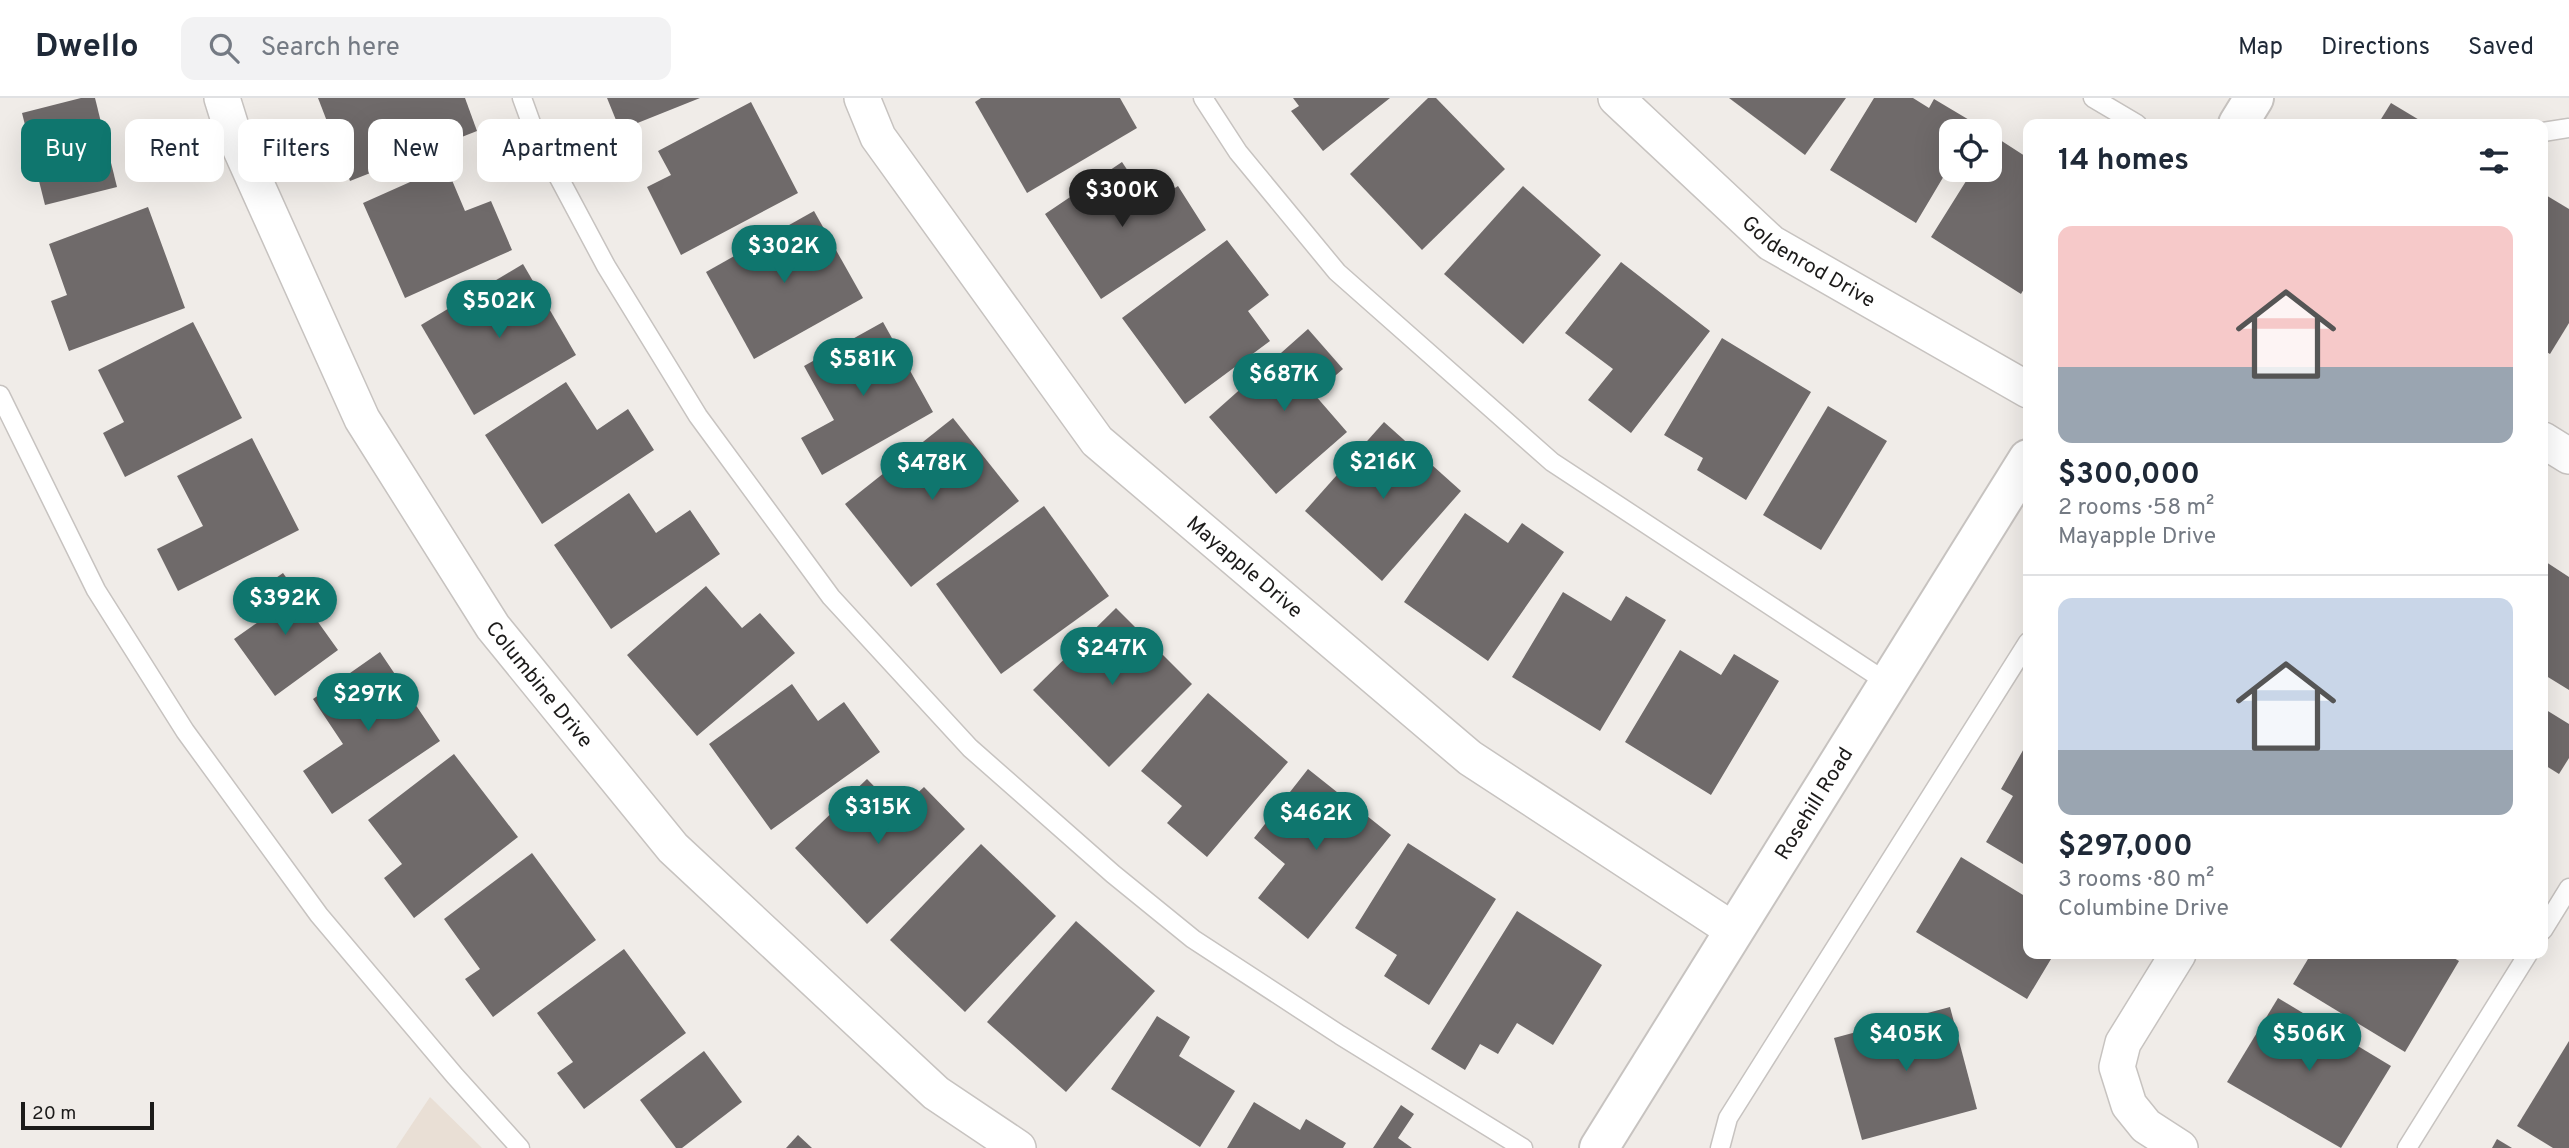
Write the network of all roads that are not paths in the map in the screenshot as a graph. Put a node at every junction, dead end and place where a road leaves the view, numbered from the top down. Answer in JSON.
{"nodes":[{"id":1,"x":222,"y":98,"type":"edge"},
{"id":2,"x":522,"y":98,"type":"edge"},
{"id":3,"x":862,"y":98,"type":"edge"},
{"id":4,"x":1203,"y":98,"type":"edge"},
{"id":5,"x":1616,"y":98,"type":"edge"},
{"id":6,"x":2094,"y":98,"type":"edge"},
{"id":7,"x":2254,"y":98,"type":"edge"},
{"id":8,"x":2129,"y":119,"type":"edge"},
{"id":9,"x":2241,"y":119,"type":"edge"},
{"id":10,"x":2569,"y":128,"type":"edge"},
{"id":11,"x":2548,"y":131,"type":"edge"},
{"id":12,"x":2023,"y":387,"type":"edge"},
{"id":13,"x":0,"y":395,"type":"edge"},
{"id":14,"x":2548,"y":443,"type":"edge"},
{"id":15,"x":2569,"y":456,"type":"edge"},
{"id":16,"x":2023,"y":468,"type":"edge"},
{"id":17,"x":2023,"y":650,"type":"edge"},
{"id":18,"x":1888,"y":683,"type":"junction"},
{"id":19,"x":2569,"y":888,"type":"edge"},
{"id":20,"x":2548,"y":922,"type":"edge"},
{"id":21,"x":1733,"y":930,"type":"junction"},
{"id":22,"x":2175,"y":959,"type":"edge"},
{"id":23,"x":2525,"y":959,"type":"edge"},
{"id":24,"x":520,"y":1148,"type":"edge"},
{"id":25,"x":1018,"y":1148,"type":"edge"},
{"id":26,"x":1523,"y":1148,"type":"edge"},
{"id":27,"x":1598,"y":1148,"type":"edge"},
{"id":28,"x":1720,"y":1148,"type":"edge"},
{"id":29,"x":2180,"y":1148,"type":"edge"},
{"id":30,"x":2407,"y":1148,"type":"edge"}],
"edges":[{"from":1,"to":25,"type":"street","name":"Columbine Drive"},
{"from":2,"to":26,"type":"lane"},
{"from":3,"to":21,"type":"street","name":"Mayapple Drive"},
{"from":4,"to":18,"type":"lane"},
{"from":5,"to":12,"type":"street","name":"Goldenrod Drive"},
{"from":6,"to":8,"type":"lane"},
{"from":7,"to":9,"type":"street"},
{"from":10,"to":11,"type":"lane"},
{"from":13,"to":24,"type":"lane"},
{"from":14,"to":15,"type":"street"},
{"from":16,"to":18,"type":"street","name":"Rosehill Road"},
{"from":17,"to":28,"type":"lane"},
{"from":18,"to":21,"type":"street","name":"Rosehill Road"},
{"from":19,"to":20,"type":"lane"},
{"from":21,"to":27,"type":"street","name":"Rosehill Road"},
{"from":22,"to":29,"type":"street"},
{"from":23,"to":30,"type":"lane"}]}
